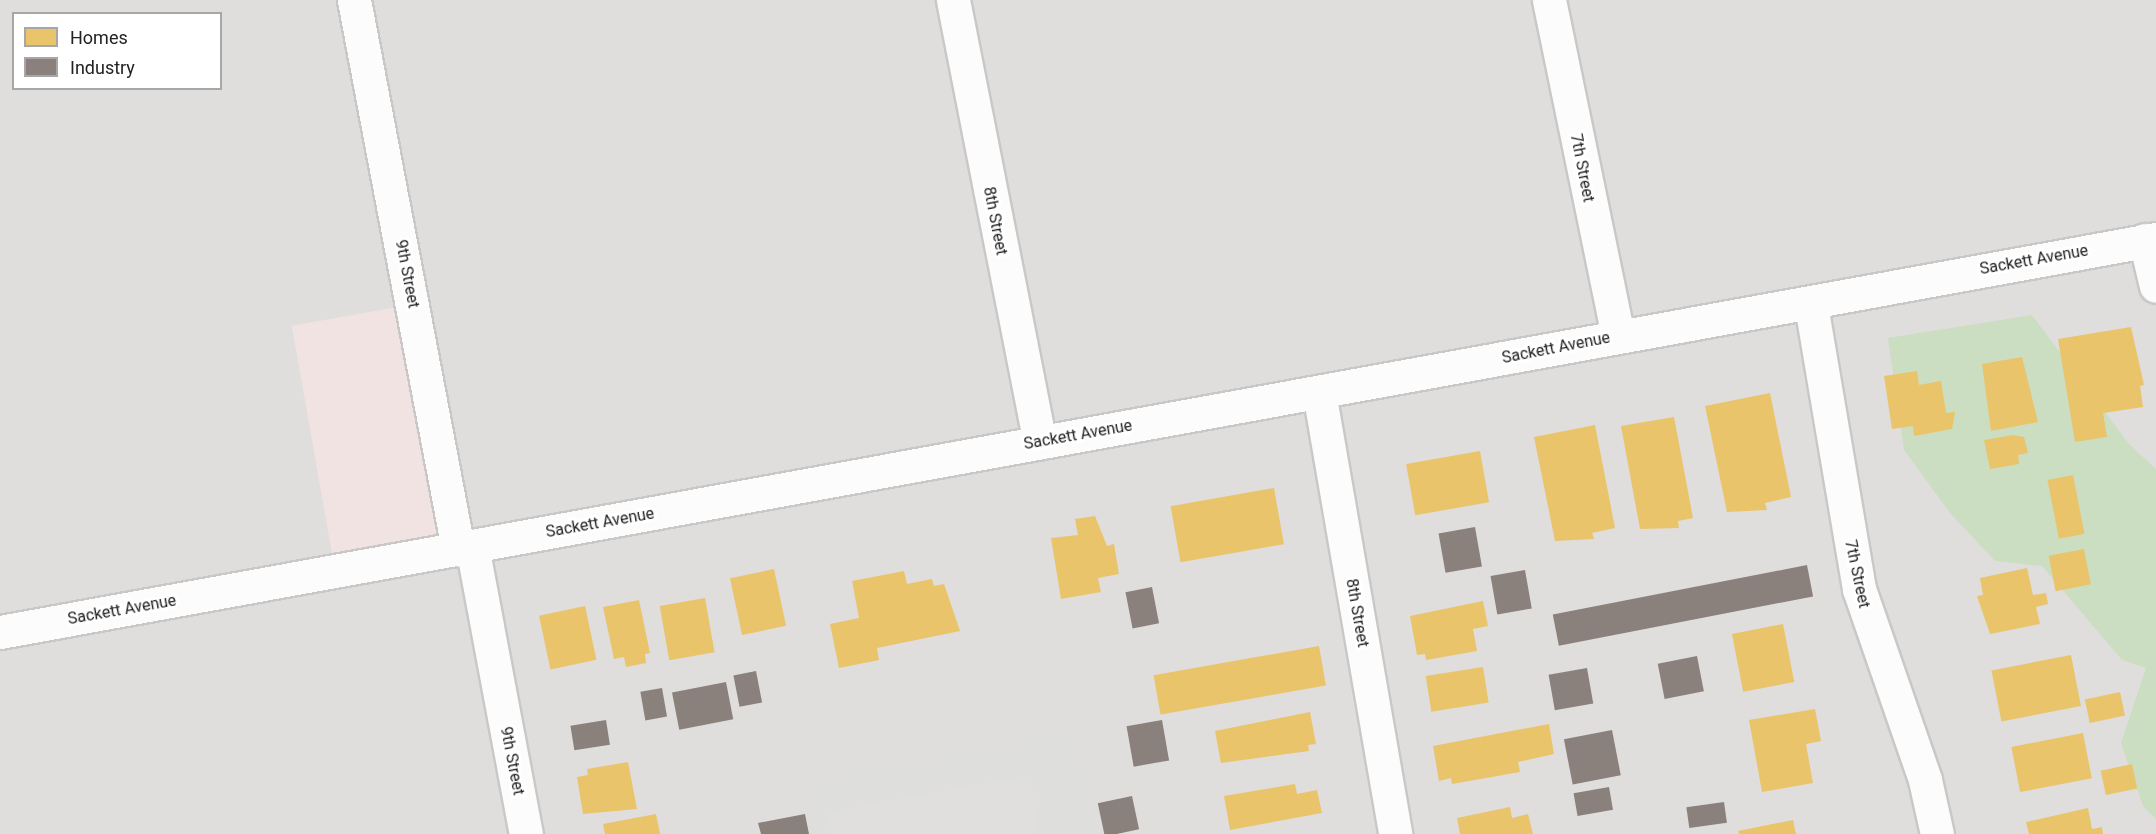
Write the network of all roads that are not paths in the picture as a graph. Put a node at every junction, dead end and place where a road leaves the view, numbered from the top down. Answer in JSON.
{"nodes":[{"id":1,"x":354,"y":0,"type":"edge"},
{"id":2,"x":952,"y":0,"type":"edge"},
{"id":3,"x":1549,"y":0,"type":"edge"},
{"id":4,"x":2151,"y":239,"type":"edge"},
{"id":5,"x":2156,"y":286,"type":"edge"},
{"id":6,"x":1811,"y":305,"type":"junction"},
{"id":7,"x":1618,"y":336,"type":"junction"},
{"id":8,"x":1319,"y":392,"type":"junction"},
{"id":9,"x":1040,"y":442,"type":"junction"},
{"id":10,"x":465,"y":548,"type":"junction"},
{"id":11,"x":0,"y":632,"type":"edge"},
{"id":12,"x":526,"y":834,"type":"edge"},
{"id":13,"x":1395,"y":834,"type":"edge"},
{"id":14,"x":1937,"y":834,"type":"edge"}],
"edges":[{"from":1,"to":10,"type":"street","name":"9th Street"},
{"from":2,"to":9,"type":"street","name":"8th Street"},
{"from":3,"to":7,"type":"street","name":"7th Street"},
{"from":4,"to":5,"type":"street"},
{"from":4,"to":6,"type":"street","name":"Sackett Avenue"},
{"from":6,"to":7,"type":"street","name":"Sackett Avenue"},
{"from":6,"to":14,"type":"street","name":"7th Street"},
{"from":7,"to":8,"type":"street","name":"Sackett Avenue"},
{"from":8,"to":9,"type":"street","name":"Sackett Avenue"},
{"from":8,"to":13,"type":"street","name":"8th Street"},
{"from":9,"to":10,"type":"street","name":"Sackett Avenue"},
{"from":10,"to":11,"type":"street","name":"Sackett Avenue"},
{"from":10,"to":12,"type":"street","name":"9th Street"}]}
